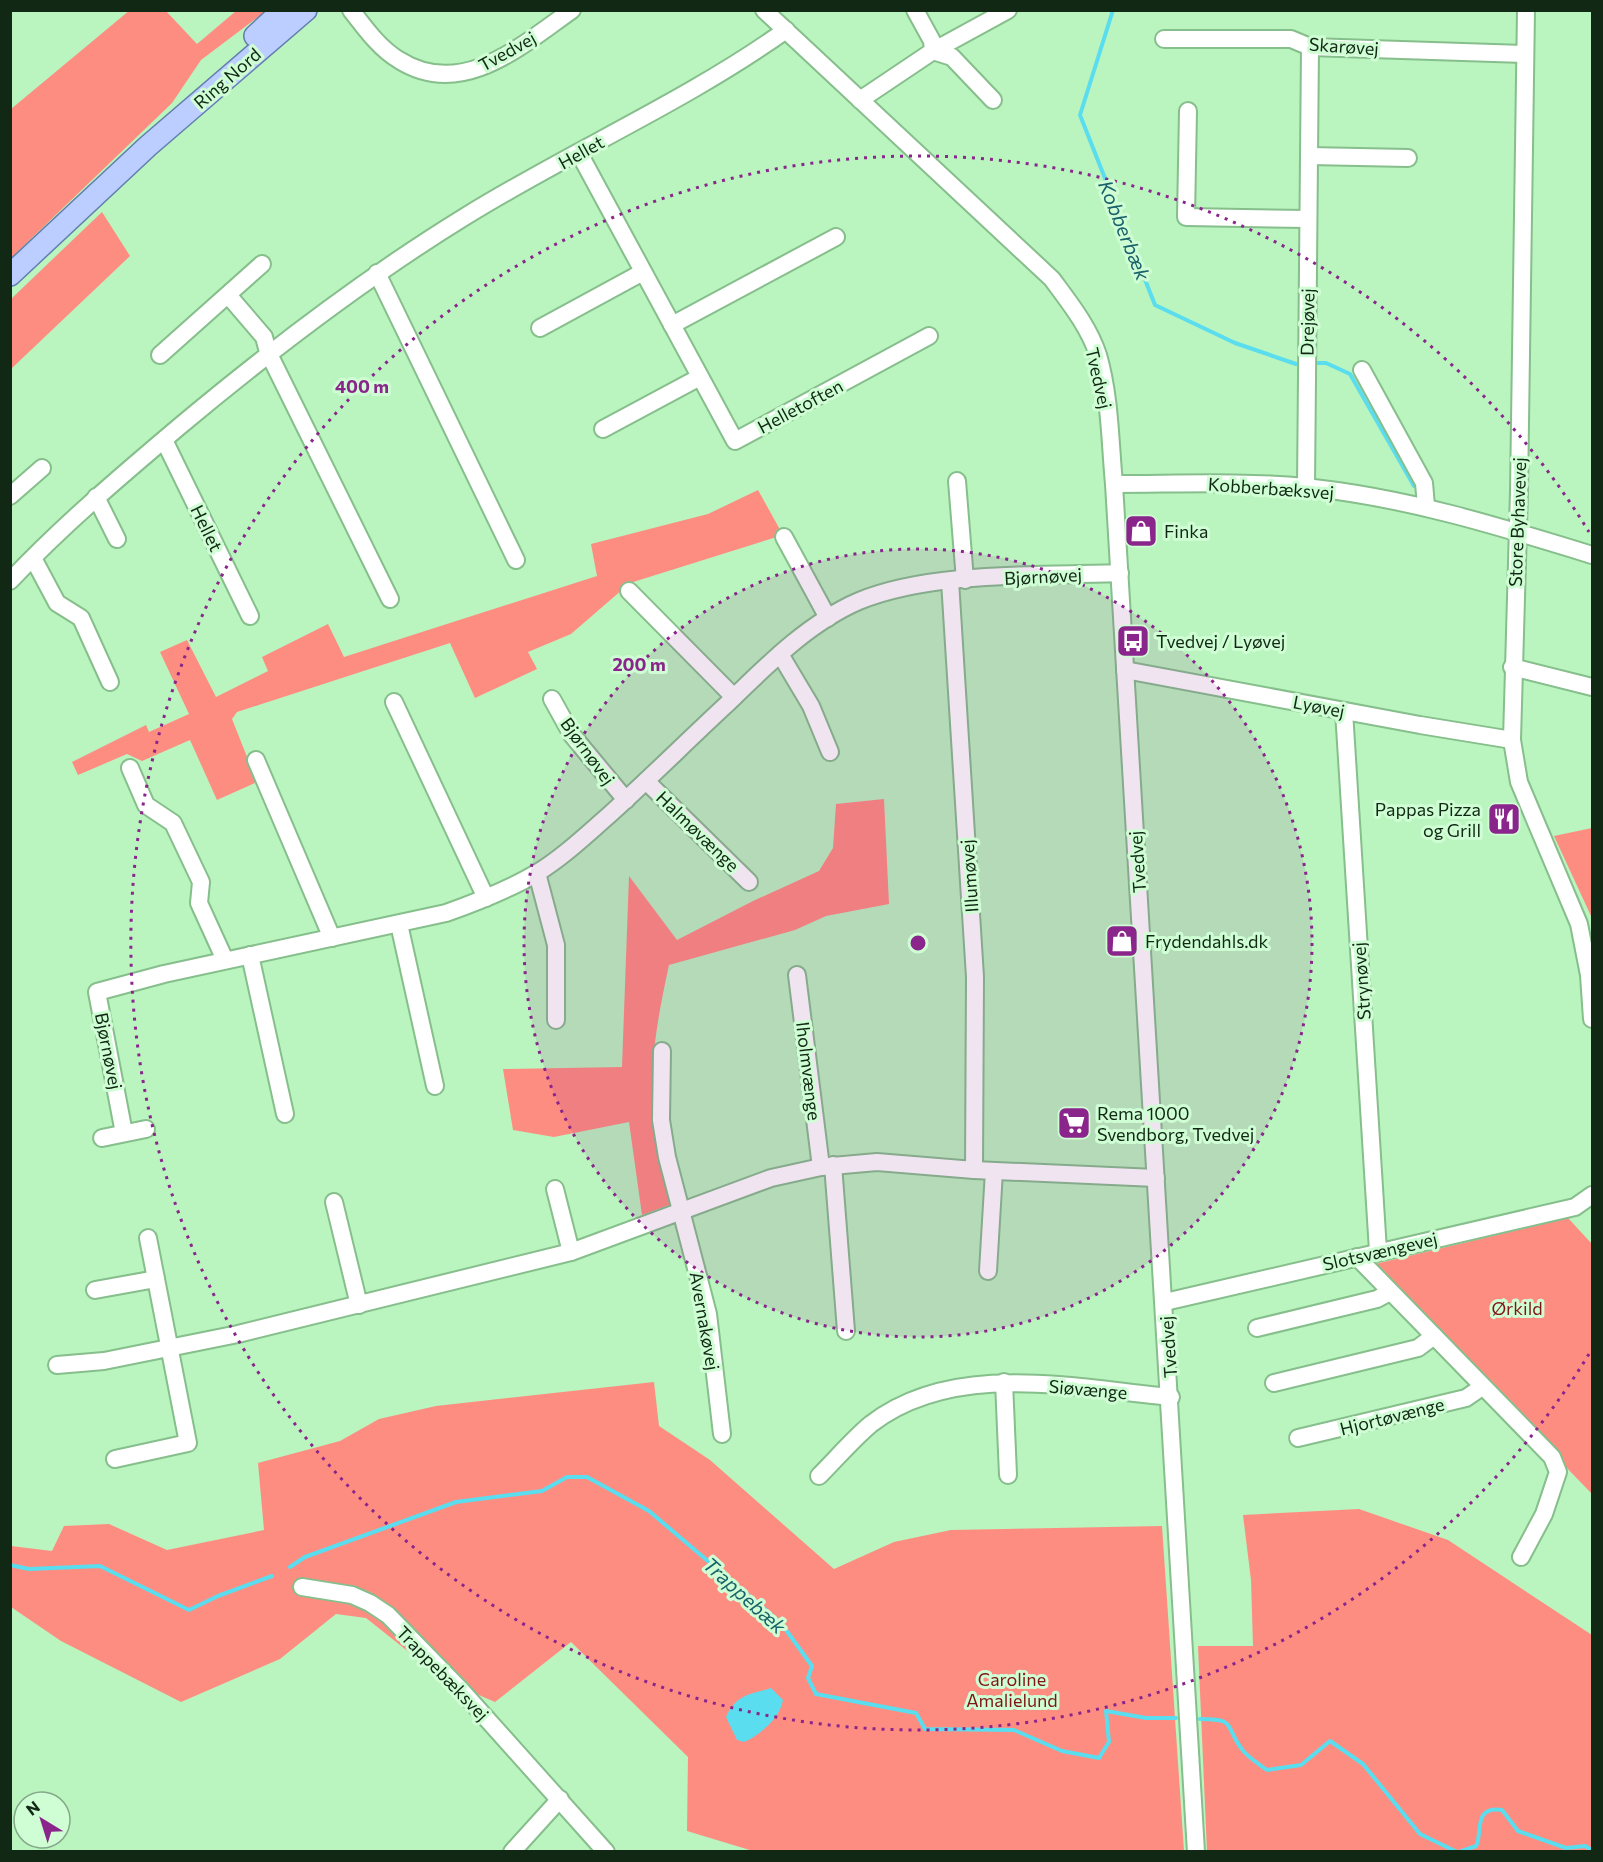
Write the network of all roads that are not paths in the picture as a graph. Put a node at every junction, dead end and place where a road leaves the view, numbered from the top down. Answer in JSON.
{"nodes":[{"id":1,"x":282,"y":10,"type":"edge"},
{"id":2,"x":306,"y":10,"type":"edge"},
{"id":3,"x":351,"y":10,"type":"edge"},
{"id":4,"x":572,"y":10,"type":"edge"},
{"id":5,"x":764,"y":10,"type":"edge"},
{"id":6,"x":915,"y":10,"type":"edge"},
{"id":7,"x":1008,"y":10,"type":"edge"},
{"id":8,"x":1526,"y":10,"type":"edge"},
{"id":9,"x":786,"y":30,"type":"junction"},
{"id":10,"x":1164,"y":39,"type":"dead end"},
{"id":11,"x":1310,"y":47,"type":"junction"},
{"id":12,"x":933,"y":51,"type":"junction"},
{"id":13,"x":1524,"y":54,"type":"junction"},
{"id":14,"x":860,"y":100,"type":"junction"},
{"id":15,"x":993,"y":100,"type":"dead end"},
{"id":16,"x":1188,"y":111,"type":"dead end"},
{"id":17,"x":148,"y":146,"type":"junction"},
{"id":18,"x":579,"y":153,"type":"junction"},
{"id":19,"x":1309,"y":156,"type":"junction"},
{"id":20,"x":1408,"y":158,"type":"dead end"},
{"id":21,"x":1308,"y":219,"type":"junction"},
{"id":22,"x":836,"y":237,"type":"dead end"},
{"id":23,"x":262,"y":264,"type":"dead end"},
{"id":24,"x":643,"y":272,"type":"junction"},
{"id":25,"x":377,"y":273,"type":"junction"},
{"id":26,"x":10,"y":275,"type":"edge"},
{"id":27,"x":228,"y":295,"type":"junction"},
{"id":28,"x":672,"y":326,"type":"junction"},
{"id":29,"x":540,"y":328,"type":"dead end"},
{"id":30,"x":929,"y":336,"type":"dead end"},
{"id":31,"x":268,"y":352,"type":"junction"},
{"id":32,"x":160,"y":355,"type":"dead end"},
{"id":33,"x":1362,"y":370,"type":"dead end"},
{"id":34,"x":700,"y":377,"type":"junction"},
{"id":35,"x":603,"y":429,"type":"dead end"},
{"id":36,"x":164,"y":440,"type":"junction"},
{"id":37,"x":42,"y":468,"type":"dead end"},
{"id":38,"x":957,"y":481,"type":"dead end"},
{"id":39,"x":1114,"y":484,"type":"junction"},
{"id":40,"x":1306,"y":487,"type":"junction"},
{"id":41,"x":10,"y":496,"type":"edge"},
{"id":42,"x":96,"y":497,"type":"junction"},
{"id":43,"x":1426,"y":506,"type":"junction"},
{"id":44,"x":1517,"y":532,"type":"junction"},
{"id":45,"x":784,"y":537,"type":"dead end"},
{"id":46,"x":117,"y":539,"type":"dead end"},
{"id":47,"x":1593,"y":555,"type":"edge"},
{"id":48,"x":33,"y":558,"type":"junction"},
{"id":49,"x":516,"y":560,"type":"dead end"},
{"id":50,"x":1120,"y":573,"type":"junction"},
{"id":51,"x":12,"y":577,"type":"edge"},
{"id":52,"x":958,"y":580,"type":"junction"},
{"id":53,"x":629,"y":591,"type":"dead end"},
{"id":54,"x":390,"y":598,"type":"dead end"},
{"id":55,"x":250,"y":616,"type":"dead end"},
{"id":56,"x":828,"y":618,"type":"junction"},
{"id":57,"x":780,"y":654,"type":"junction"},
{"id":58,"x":1512,"y":667,"type":"junction"},
{"id":59,"x":1125,"y":670,"type":"junction"},
{"id":60,"x":110,"y":682,"type":"dead end"},
{"id":61,"x":1593,"y":687,"type":"edge"},
{"id":62,"x":734,"y":697,"type":"junction"},
{"id":63,"x":552,"y":699,"type":"dead end"},
{"id":64,"x":394,"y":702,"type":"dead end"},
{"id":65,"x":1344,"y":711,"type":"junction"},
{"id":66,"x":1512,"y":740,"type":"junction"},
{"id":67,"x":830,"y":752,"type":"dead end"},
{"id":68,"x":255,"y":760,"type":"dead end"},
{"id":69,"x":130,"y":768,"type":"dead end"},
{"id":70,"x":646,"y":781,"type":"junction"},
{"id":71,"x":626,"y":800,"type":"junction"},
{"id":72,"x":537,"y":873,"type":"junction"},
{"id":73,"x":749,"y":882,"type":"dead end"},
{"id":74,"x":486,"y":898,"type":"junction"},
{"id":75,"x":399,"y":924,"type":"junction"},
{"id":76,"x":332,"y":938,"type":"junction"},
{"id":77,"x":250,"y":955,"type":"junction"},
{"id":78,"x":225,"y":960,"type":"junction"},
{"id":79,"x":797,"y":975,"type":"dead end"},
{"id":80,"x":1593,"y":1019,"type":"edge"},
{"id":81,"x":556,"y":1020,"type":"dead end"},
{"id":82,"x":662,"y":1051,"type":"dead end"},
{"id":83,"x":435,"y":1086,"type":"dead end"},
{"id":84,"x":285,"y":1114,"type":"dead end"},
{"id":85,"x":146,"y":1129,"type":"dead end"},
{"id":86,"x":124,"y":1133,"type":"junction"},
{"id":87,"x":102,"y":1138,"type":"dead end"},
{"id":88,"x":827,"y":1166,"type":"junction"},
{"id":89,"x":974,"y":1170,"type":"junction"},
{"id":90,"x":994,"y":1171,"type":"junction"},
{"id":91,"x":1156,"y":1179,"type":"junction"},
{"id":92,"x":555,"y":1189,"type":"dead end"},
{"id":93,"x":1593,"y":1195,"type":"edge"},
{"id":94,"x":334,"y":1202,"type":"dead end"},
{"id":95,"x":682,"y":1209,"type":"junction"},
{"id":96,"x":148,"y":1238,"type":"dead end"},
{"id":97,"x":1378,"y":1251,"type":"junction"},
{"id":98,"x":571,"y":1252,"type":"junction"},
{"id":99,"x":1358,"y":1257,"type":"junction"},
{"id":100,"x":988,"y":1271,"type":"dead end"},
{"id":101,"x":156,"y":1279,"type":"junction"},
{"id":102,"x":95,"y":1290,"type":"dead end"},
{"id":103,"x":1390,"y":1292,"type":"junction"},
{"id":104,"x":1165,"y":1302,"type":"junction"},
{"id":105,"x":358,"y":1305,"type":"junction"},
{"id":106,"x":1257,"y":1328,"type":"dead end"},
{"id":107,"x":846,"y":1331,"type":"dead end"},
{"id":108,"x":1434,"y":1336,"type":"junction"},
{"id":109,"x":170,"y":1349,"type":"junction"},
{"id":110,"x":57,"y":1365,"type":"dead end"},
{"id":111,"x":1004,"y":1382,"type":"junction"},
{"id":112,"x":1274,"y":1383,"type":"dead end"},
{"id":113,"x":1482,"y":1387,"type":"junction"},
{"id":114,"x":1171,"y":1397,"type":"junction"},
{"id":115,"x":722,"y":1434,"type":"dead end"},
{"id":116,"x":1298,"y":1438,"type":"dead end"},
{"id":117,"x":115,"y":1459,"type":"dead end"},
{"id":118,"x":1008,"y":1475,"type":"dead end"},
{"id":119,"x":819,"y":1476,"type":"dead end"},
{"id":120,"x":1521,"y":1557,"type":"dead end"},
{"id":121,"x":302,"y":1587,"type":"dead end"},
{"id":122,"x":561,"y":1799,"type":"junction"},
{"id":123,"x":512,"y":1851,"type":"edge"},
{"id":124,"x":606,"y":1851,"type":"edge"},
{"id":125,"x":1196,"y":1851,"type":"edge"}],
"edges":[{"from":1,"to":17,"type":"main road","name":"Ring Nord"},
{"from":2,"to":17,"type":"main road","name":"Ring Nord"},
{"from":3,"to":4,"type":"street","name":"Tvedvej"},
{"from":5,"to":9,"type":"street","name":"Tvedvej"},
{"from":6,"to":12,"type":"street"},
{"from":7,"to":12,"type":"street"},
{"from":8,"to":13,"type":"street","name":"Store Byhavevej"},
{"from":9,"to":14,"type":"street","name":"Tvedvej"},
{"from":9,"to":18,"type":"street","name":"Hellet"},
{"from":10,"to":11,"type":"street","name":"Skarøvej"},
{"from":11,"to":13,"type":"street","name":"Skarøvej"},
{"from":11,"to":19,"type":"street","name":"Drejøvej"},
{"from":12,"to":14,"type":"street"},
{"from":12,"to":15,"type":"street"},
{"from":13,"to":44,"type":"street","name":"Store Byhavevej"},
{"from":14,"to":39,"type":"street","name":"Tvedvej"},
{"from":16,"to":21,"type":"street"},
{"from":17,"to":26,"type":"main road","name":"Ring Nord"},
{"from":18,"to":24,"type":"street","name":"Helletoften"},
{"from":18,"to":25,"type":"street","name":"Hellet"},
{"from":19,"to":20,"type":"street"},
{"from":19,"to":21,"type":"street","name":"Drejøvej"},
{"from":21,"to":40,"type":"street","name":"Drejøvej"},
{"from":22,"to":28,"type":"street"},
{"from":23,"to":27,"type":"street"},
{"from":24,"to":28,"type":"street","name":"Helletoften"},
{"from":24,"to":29,"type":"street"},
{"from":25,"to":31,"type":"street","name":"Hellet"},
{"from":25,"to":49,"type":"street"},
{"from":27,"to":31,"type":"street"},
{"from":27,"to":32,"type":"street"},
{"from":28,"to":34,"type":"street","name":"Helletoften"},
{"from":30,"to":34,"type":"street","name":"Helletoften"},
{"from":31,"to":36,"type":"street","name":"Hellet"},
{"from":31,"to":54,"type":"street"},
{"from":33,"to":43,"type":"street"},
{"from":34,"to":35,"type":"street"},
{"from":36,"to":42,"type":"street","name":"Hellet"},
{"from":36,"to":55,"type":"street","name":"Hellet"},
{"from":37,"to":41,"type":"street"},
{"from":38,"to":52,"type":"street"},
{"from":39,"to":40,"type":"street","name":"Kobberbæksvej"},
{"from":39,"to":50,"type":"street","name":"Tvedvej"},
{"from":40,"to":43,"type":"street","name":"Kobberbæksvej"},
{"from":42,"to":46,"type":"street"},
{"from":42,"to":48,"type":"street","name":"Hellet"},
{"from":43,"to":44,"type":"street","name":"Kobberbæksvej"},
{"from":44,"to":47,"type":"street","name":"Kobberbæksvej"},
{"from":44,"to":58,"type":"street","name":"Store Byhavevej"},
{"from":45,"to":56,"type":"street"},
{"from":48,"to":51,"type":"street","name":"Hellet"},
{"from":48,"to":60,"type":"street"},
{"from":50,"to":52,"type":"street","name":"Bjørnøvej"},
{"from":50,"to":59,"type":"street","name":"Tvedvej"},
{"from":52,"to":56,"type":"street","name":"Bjørnøvej"},
{"from":52,"to":89,"type":"street","name":"Illumøvej"},
{"from":53,"to":62,"type":"street"},
{"from":56,"to":57,"type":"street","name":"Bjørnøvej"},
{"from":57,"to":62,"type":"street","name":"Bjørnøvej"},
{"from":57,"to":67,"type":"street"},
{"from":58,"to":61,"type":"street"},
{"from":58,"to":66,"type":"street","name":"Store Byhavevej"},
{"from":59,"to":65,"type":"street","name":"Lyøvej"},
{"from":59,"to":91,"type":"street","name":"Tvedvej"},
{"from":62,"to":70,"type":"street","name":"Bjørnøvej"},
{"from":63,"to":71,"type":"street","name":"Bjørnøvej"},
{"from":64,"to":74,"type":"street"},
{"from":65,"to":66,"type":"street","name":"Lyøvej"},
{"from":65,"to":97,"type":"street","name":"Strynøvej"},
{"from":66,"to":80,"type":"street","name":"Store Byhavevej"},
{"from":68,"to":76,"type":"street"},
{"from":69,"to":78,"type":"street"},
{"from":70,"to":71,"type":"street","name":"Bjørnøvej"},
{"from":70,"to":73,"type":"street","name":"Halmøvænge"},
{"from":71,"to":72,"type":"street","name":"Bjørnøvej"},
{"from":72,"to":74,"type":"street","name":"Bjørnøvej"},
{"from":72,"to":81,"type":"street"},
{"from":74,"to":75,"type":"street","name":"Bjørnøvej"},
{"from":75,"to":76,"type":"street","name":"Bjørnøvej"},
{"from":75,"to":83,"type":"street"},
{"from":76,"to":77,"type":"street","name":"Bjørnøvej"},
{"from":77,"to":78,"type":"street","name":"Bjørnøvej"},
{"from":77,"to":84,"type":"street"},
{"from":78,"to":86,"type":"street","name":"Bjørnøvej"},
{"from":79,"to":88,"type":"street","name":"Iholmvænge"},
{"from":82,"to":95,"type":"street","name":"Avernakøvej"},
{"from":85,"to":86,"type":"street"},
{"from":86,"to":87,"type":"street"},
{"from":88,"to":89,"type":"street"},
{"from":88,"to":95,"type":"street"},
{"from":88,"to":107,"type":"street"},
{"from":89,"to":90,"type":"street"},
{"from":90,"to":91,"type":"street"},
{"from":90,"to":100,"type":"street"},
{"from":91,"to":104,"type":"street","name":"Tvedvej"},
{"from":92,"to":98,"type":"street"},
{"from":93,"to":97,"type":"street","name":"Slotsvængevej"},
{"from":94,"to":105,"type":"street"},
{"from":95,"to":98,"type":"street"},
{"from":95,"to":115,"type":"street","name":"Avernakøvej"},
{"from":96,"to":101,"type":"street"},
{"from":97,"to":99,"type":"street","name":"Slotsvængevej"},
{"from":98,"to":105,"type":"street"},
{"from":99,"to":103,"type":"street"},
{"from":99,"to":104,"type":"street","name":"Slotsvængevej"},
{"from":101,"to":102,"type":"street"},
{"from":101,"to":109,"type":"street"},
{"from":103,"to":106,"type":"street"},
{"from":103,"to":108,"type":"street"},
{"from":104,"to":114,"type":"street","name":"Tvedvej"},
{"from":105,"to":109,"type":"street"},
{"from":108,"to":112,"type":"street"},
{"from":108,"to":113,"type":"street"},
{"from":109,"to":110,"type":"street"},
{"from":109,"to":117,"type":"street"},
{"from":111,"to":114,"type":"street","name":"Siøvænge"},
{"from":111,"to":118,"type":"street"},
{"from":111,"to":119,"type":"street","name":"Siøvænge"},
{"from":113,"to":116,"type":"street","name":"Hjortøvænge"},
{"from":113,"to":120,"type":"street"},
{"from":114,"to":125,"type":"street","name":"Tvedvej"},
{"from":121,"to":122,"type":"street","name":"Trappebæksvej"},
{"from":122,"to":123,"type":"street"},
{"from":122,"to":124,"type":"street","name":"Trappebæksvej"}]}
